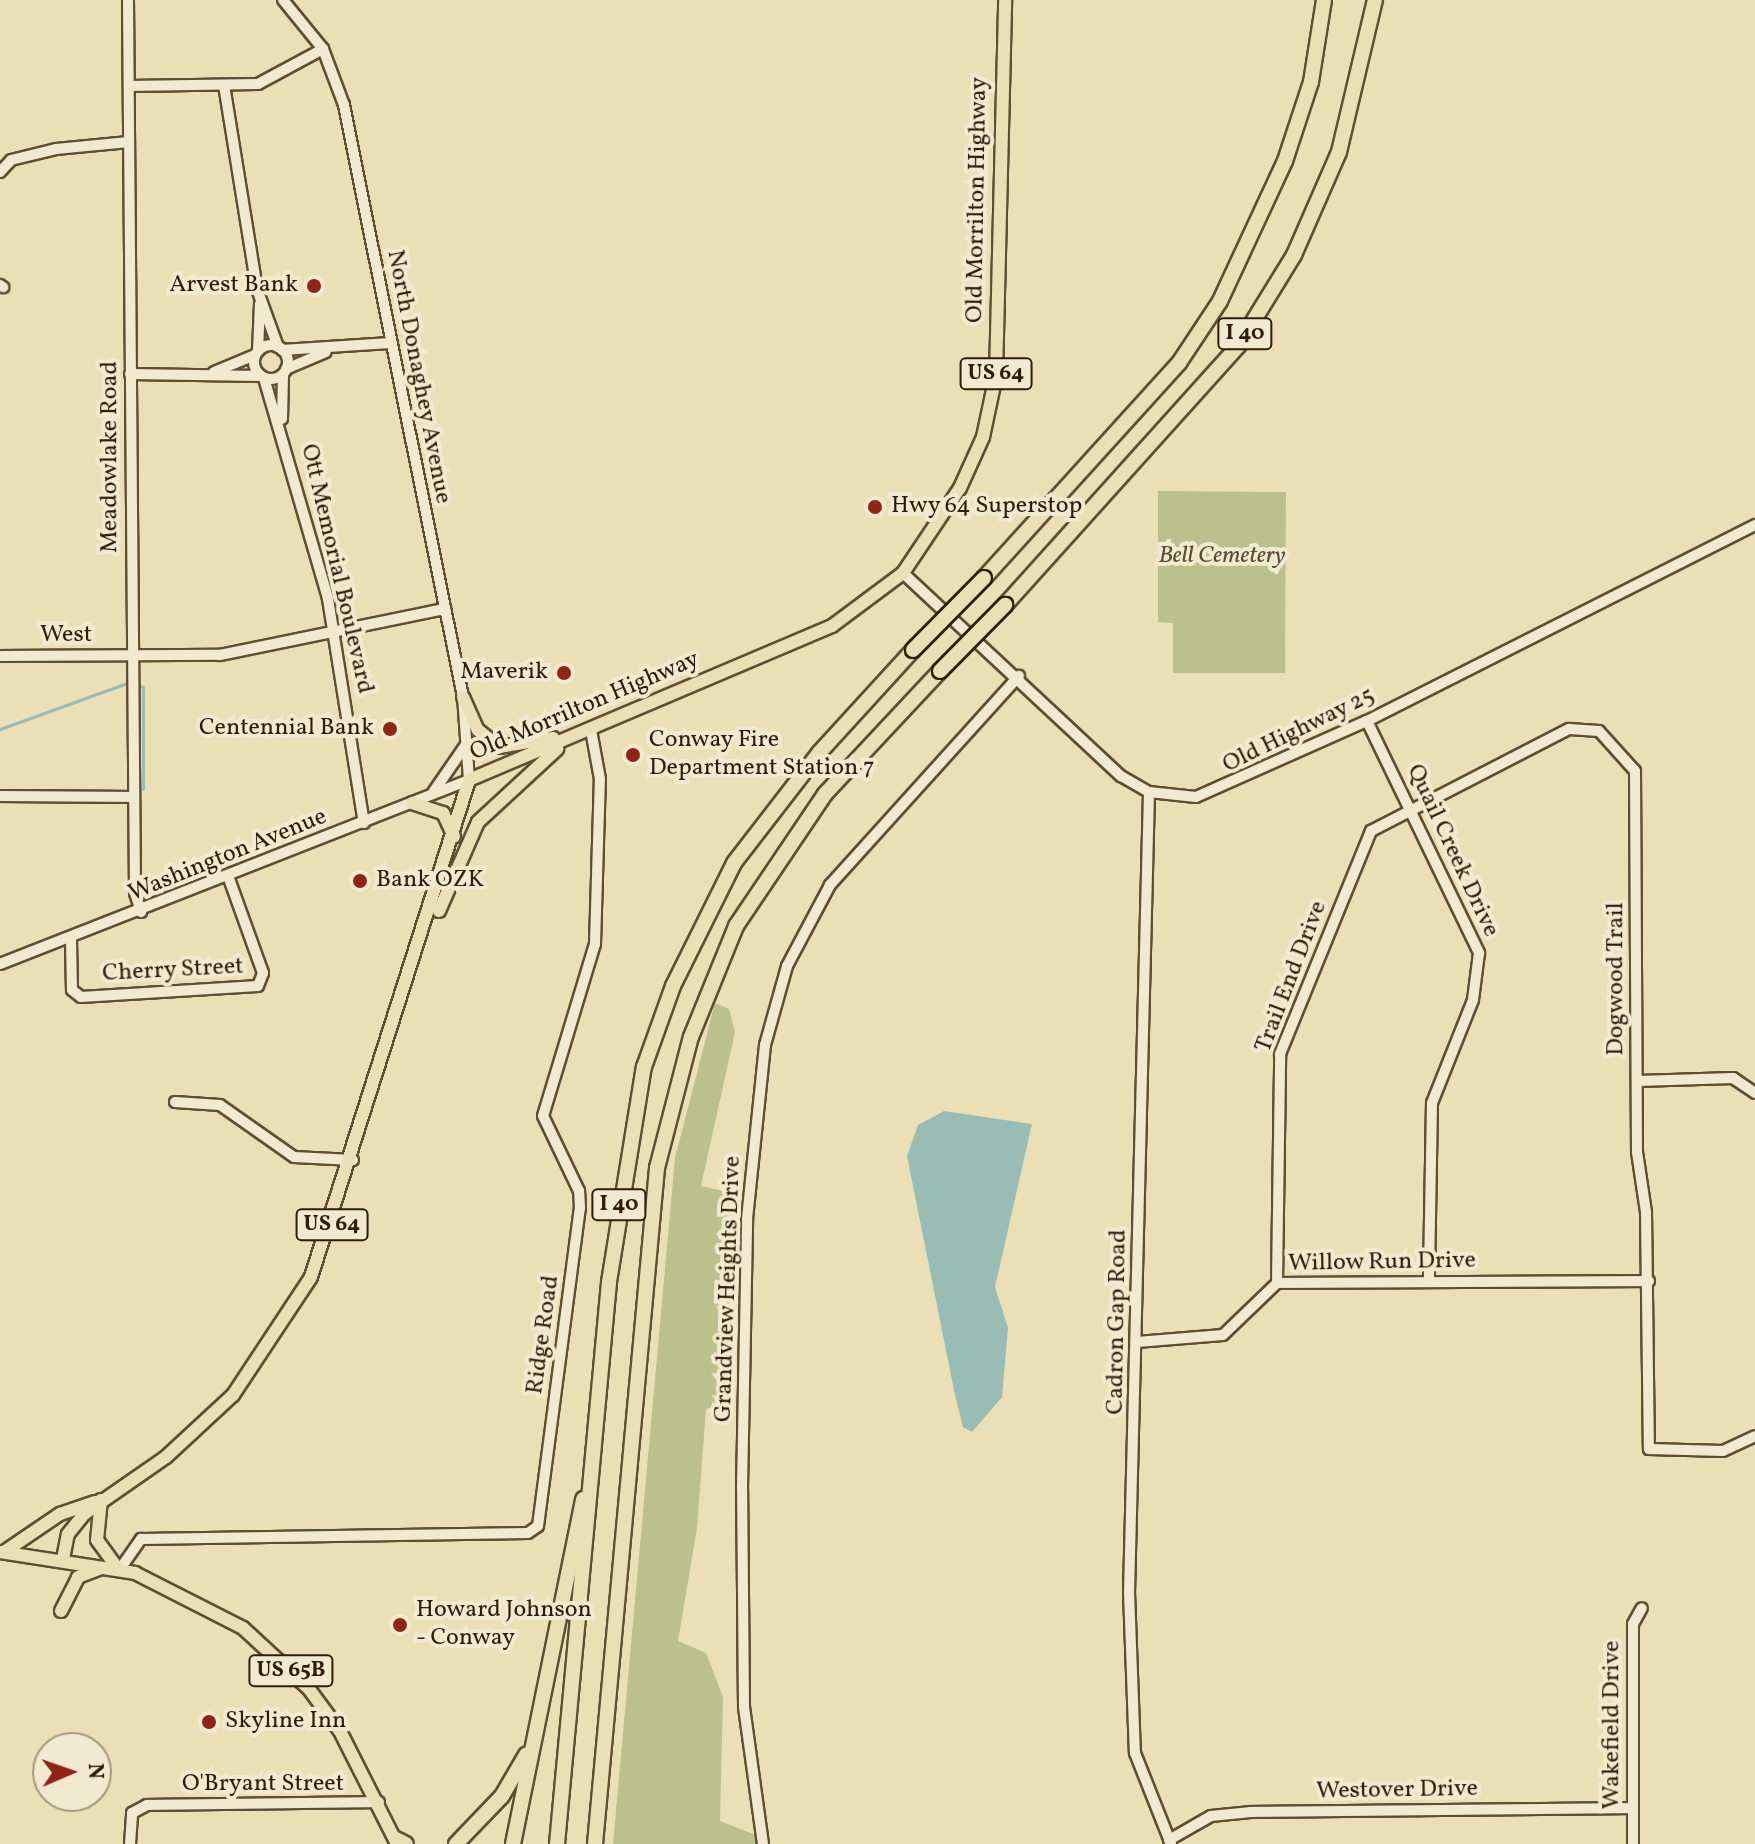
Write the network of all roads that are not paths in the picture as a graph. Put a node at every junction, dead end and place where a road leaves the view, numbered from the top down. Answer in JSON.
{"nodes":[{"id":1,"x":128,"y":0,"type":"edge"},
{"id":2,"x":283,"y":0,"type":"edge"},
{"id":3,"x":1005,"y":0,"type":"edge"},
{"id":4,"x":1324,"y":0,"type":"edge"},
{"id":5,"x":1375,"y":0,"type":"edge"},
{"id":6,"x":323,"y":49,"type":"junction"},
{"id":7,"x":224,"y":85,"type":"junction"},
{"id":8,"x":129,"y":86,"type":"junction"},
{"id":9,"x":129,"y":142,"type":"junction"},
{"id":10,"x":0,"y":172,"type":"edge"},
{"id":11,"x":260,"y":304,"type":"junction"},
{"id":12,"x":390,"y":343,"type":"junction"},
{"id":13,"x":280,"y":349,"type":"junction"},
{"id":14,"x":326,"y":352,"type":"junction"},
{"id":15,"x":257,"y":353,"type":"junction"},
{"id":16,"x":284,"y":371,"type":"junction"},
{"id":17,"x":212,"y":373,"type":"junction"},
{"id":18,"x":130,"y":374,"type":"junction"},
{"id":19,"x":262,"y":377,"type":"junction"},
{"id":20,"x":282,"y":419,"type":"junction"},
{"id":21,"x":1755,"y":525,"type":"edge"},
{"id":22,"x":903,"y":573,"type":"junction"},
{"id":23,"x":445,"y":609,"type":"junction"},
{"id":24,"x":334,"y":636,"type":"junction"},
{"id":25,"x":0,"y":656,"type":"edge"},
{"id":26,"x":132,"y":656,"type":"junction"},
{"id":27,"x":1019,"y":676,"type":"junction"},
{"id":28,"x":463,"y":697,"type":"junction"},
{"id":29,"x":1367,"y":721,"type":"junction"},
{"id":30,"x":591,"y":730,"type":"junction"},
{"id":31,"x":467,"y":740,"type":"junction"},
{"id":32,"x":469,"y":780,"type":"junction"},
{"id":33,"x":1149,"y":792,"type":"junction"},
{"id":34,"x":0,"y":796,"type":"edge"},
{"id":35,"x":427,"y":796,"type":"junction"},
{"id":36,"x":134,"y":797,"type":"junction"},
{"id":37,"x":412,"y":803,"type":"junction"},
{"id":38,"x":1410,"y":807,"type":"junction"},
{"id":39,"x":361,"y":824,"type":"junction"},
{"id":40,"x":454,"y":838,"type":"junction"},
{"id":41,"x":228,"y":876,"type":"junction"},
{"id":42,"x":141,"y":912,"type":"junction"},
{"id":43,"x":71,"y":940,"type":"junction"},
{"id":44,"x":0,"y":964,"type":"edge"},
{"id":45,"x":411,"y":976,"type":"junction"},
{"id":46,"x":1638,"y":1081,"type":"junction"},
{"id":47,"x":1755,"y":1093,"type":"edge"},
{"id":48,"x":175,"y":1102,"type":"dead end"},
{"id":49,"x":353,"y":1160,"type":"junction"},
{"id":50,"x":1649,"y":1281,"type":"junction"},
{"id":51,"x":1429,"y":1282,"type":"junction"},
{"id":52,"x":1277,"y":1283,"type":"junction"},
{"id":53,"x":1137,"y":1342,"type":"junction"},
{"id":54,"x":601,"y":1396,"type":"junction"},
{"id":55,"x":1755,"y":1436,"type":"edge"},
{"id":56,"x":101,"y":1500,"type":"junction"},
{"id":57,"x":2,"y":1552,"type":"edge"},
{"id":58,"x":63,"y":1559,"type":"junction"},
{"id":59,"x":119,"y":1569,"type":"junction"},
{"id":60,"x":1642,"y":1608,"type":"dead end"},
{"id":61,"x":61,"y":1611,"type":"dead end"},
{"id":62,"x":535,"y":1736,"type":"junction"},
{"id":63,"x":379,"y":1802,"type":"junction"},
{"id":64,"x":1633,"y":1808,"type":"junction"},
{"id":65,"x":400,"y":1842,"type":"edge"},
{"id":66,"x":1170,"y":1842,"type":"edge"},
{"id":67,"x":596,"y":1843,"type":"edge"},
{"id":68,"x":130,"y":1844,"type":"edge"},
{"id":69,"x":456,"y":1844,"type":"edge"},
{"id":70,"x":513,"y":1844,"type":"edge"},
{"id":71,"x":557,"y":1844,"type":"edge"},
{"id":72,"x":763,"y":1844,"type":"edge"},
{"id":73,"x":1633,"y":1844,"type":"edge"}],
"edges":[{"from":1,"to":8,"type":"street","name":"Meadowlake Road"},
{"from":2,"to":6,"type":"street","name":"North Donaghey Avenue"},
{"from":3,"to":22,"type":"main road","name":"Old Morrilton Highway","number":"US 64"},
{"from":4,"to":54,"type":"highway","number":"I 40","bridge":true},
{"from":5,"to":67,"type":"highway","number":"I 40","bridge":true},
{"from":6,"to":7,"type":"street"},
{"from":6,"to":12,"type":"street","name":"North Donaghey Avenue"},
{"from":7,"to":8,"type":"street"},
{"from":7,"to":11,"type":"street"},
{"from":8,"to":9,"type":"street","name":"Meadowlake Road"},
{"from":9,"to":10,"type":"street"},
{"from":9,"to":18,"type":"street","name":"Meadowlake Road"},
{"from":11,"to":13,"type":"street"},
{"from":11,"to":15,"type":"street"},
{"from":12,"to":14,"type":"street"},
{"from":12,"to":23,"type":"street","name":"North Donaghey Avenue"},
{"from":13,"to":14,"type":"street"},
{"from":13,"to":15,"type":"street"},
{"from":13,"to":16,"type":"street","name":"Ott Memorial Boulevard"},
{"from":14,"to":16,"type":"street"},
{"from":15,"to":17,"type":"street"},
{"from":15,"to":19,"type":"street","name":"Ott Memorial Boulevard"},
{"from":16,"to":19,"type":"street"},
{"from":16,"to":20,"type":"street","name":"Ott Memorial Boulevard"},
{"from":17,"to":18,"type":"street"},
{"from":17,"to":19,"type":"street"},
{"from":18,"to":26,"type":"street","name":"Meadowlake Road"},
{"from":19,"to":20,"type":"street","name":"Ott Memorial Boulevard"},
{"from":20,"to":24,"type":"street","name":"Ott Memorial Boulevard"},
{"from":21,"to":29,"type":"street","name":"Old Highway 25"},
{"from":22,"to":27,"type":"street","name":"Old Highway 25"},
{"from":22,"to":30,"type":"main road","name":"Old Morrilton Highway","number":"US 64"},
{"from":23,"to":24,"type":"street","name":"West"},
{"from":23,"to":28,"type":"street","name":"North Donaghey Avenue"},
{"from":24,"to":26,"type":"street","name":"West"},
{"from":24,"to":39,"type":"street","name":"Ott Memorial Boulevard"},
{"from":25,"to":26,"type":"street","name":"West"},
{"from":26,"to":36,"type":"street","name":"Meadowlake Road"},
{"from":27,"to":33,"type":"street","name":"Old Highway 25"},
{"from":27,"to":72,"type":"street","name":"Grandview Heights Drive"},
{"from":28,"to":30,"type":"main road"},
{"from":28,"to":31,"type":"street","name":"North Donaghey Avenue"},
{"from":29,"to":33,"type":"street","name":"Old Highway 25"},
{"from":29,"to":38,"type":"street","name":"Quail Creek Drive"},
{"from":30,"to":32,"type":"main road","name":"Old Morrilton Highway","number":"US 64"},
{"from":30,"to":45,"type":"main road"},
{"from":30,"to":59,"type":"street","name":"Ridge Road"},
{"from":31,"to":32,"type":"street","name":"North Donaghey Avenue"},
{"from":31,"to":35,"type":"street"},
{"from":32,"to":35,"type":"street","name":"Washington Avenue"},
{"from":32,"to":40,"type":"main road","name":"Old Morrilton Highway","number":"US 64"},
{"from":33,"to":53,"type":"street","name":"Cadron Gap Road"},
{"from":34,"to":36,"type":"street"},
{"from":35,"to":37,"type":"street","name":"Washington Avenue"},
{"from":36,"to":42,"type":"street","name":"Meadowlake Road"},
{"from":37,"to":39,"type":"street","name":"Washington Avenue"},
{"from":37,"to":40,"type":"main road"},
{"from":38,"to":46,"type":"street","name":"Dogwood Trail"},
{"from":38,"to":51,"type":"street","name":"Quail Creek Drive"},
{"from":38,"to":52,"type":"street","name":"Trail End Drive"},
{"from":39,"to":41,"type":"street","name":"Washington Avenue"},
{"from":40,"to":45,"type":"main road","name":"Old Morrilton Highway","number":"US 64"},
{"from":41,"to":42,"type":"street","name":"Washington Avenue"},
{"from":41,"to":43,"type":"street","name":"Cherry Street"},
{"from":42,"to":43,"type":"street","name":"Washington Avenue"},
{"from":43,"to":44,"type":"street","name":"Washington Avenue"},
{"from":45,"to":49,"type":"main road","name":"Old Morrilton Highway","number":"US 64"},
{"from":46,"to":47,"type":"street"},
{"from":46,"to":50,"type":"street","name":"Dogwood Trail"},
{"from":48,"to":49,"type":"street"},
{"from":49,"to":56,"type":"main road","name":"Old Morrilton Highway","number":"US 64"},
{"from":50,"to":51,"type":"street","name":"Willow Run Drive"},
{"from":50,"to":55,"type":"street","name":"Dogwood Trail"},
{"from":51,"to":52,"type":"street","name":"Willow Run Drive"},
{"from":52,"to":53,"type":"street","name":"Willow Run Drive"},
{"from":53,"to":66,"type":"street","name":"Cadron Gap Road"},
{"from":54,"to":62,"type":"highway"},
{"from":54,"to":71,"type":"highway","number":"I 40"},
{"from":56,"to":57,"type":"main road","number":"US 64"},
{"from":56,"to":58,"type":"main road","name":"Old Morrilton Highway","number":"US 64"},
{"from":56,"to":59,"type":"main road"},
{"from":57,"to":58,"type":"main road","number":"US 64"},
{"from":58,"to":59,"type":"main road","number":"US 65B"},
{"from":59,"to":61,"type":"main road"},
{"from":59,"to":63,"type":"main road","number":"US 65B"},
{"from":60,"to":64,"type":"street","name":"Wakefield Drive"},
{"from":62,"to":69,"type":"highway"},
{"from":62,"to":70,"type":"highway"},
{"from":63,"to":65,"type":"main road","number":"US 65B"},
{"from":63,"to":68,"type":"street","name":"O'Bryant Street"},
{"from":64,"to":66,"type":"street","name":"Westover Drive"},
{"from":64,"to":73,"type":"street","name":"Wakefield Drive"}]}
